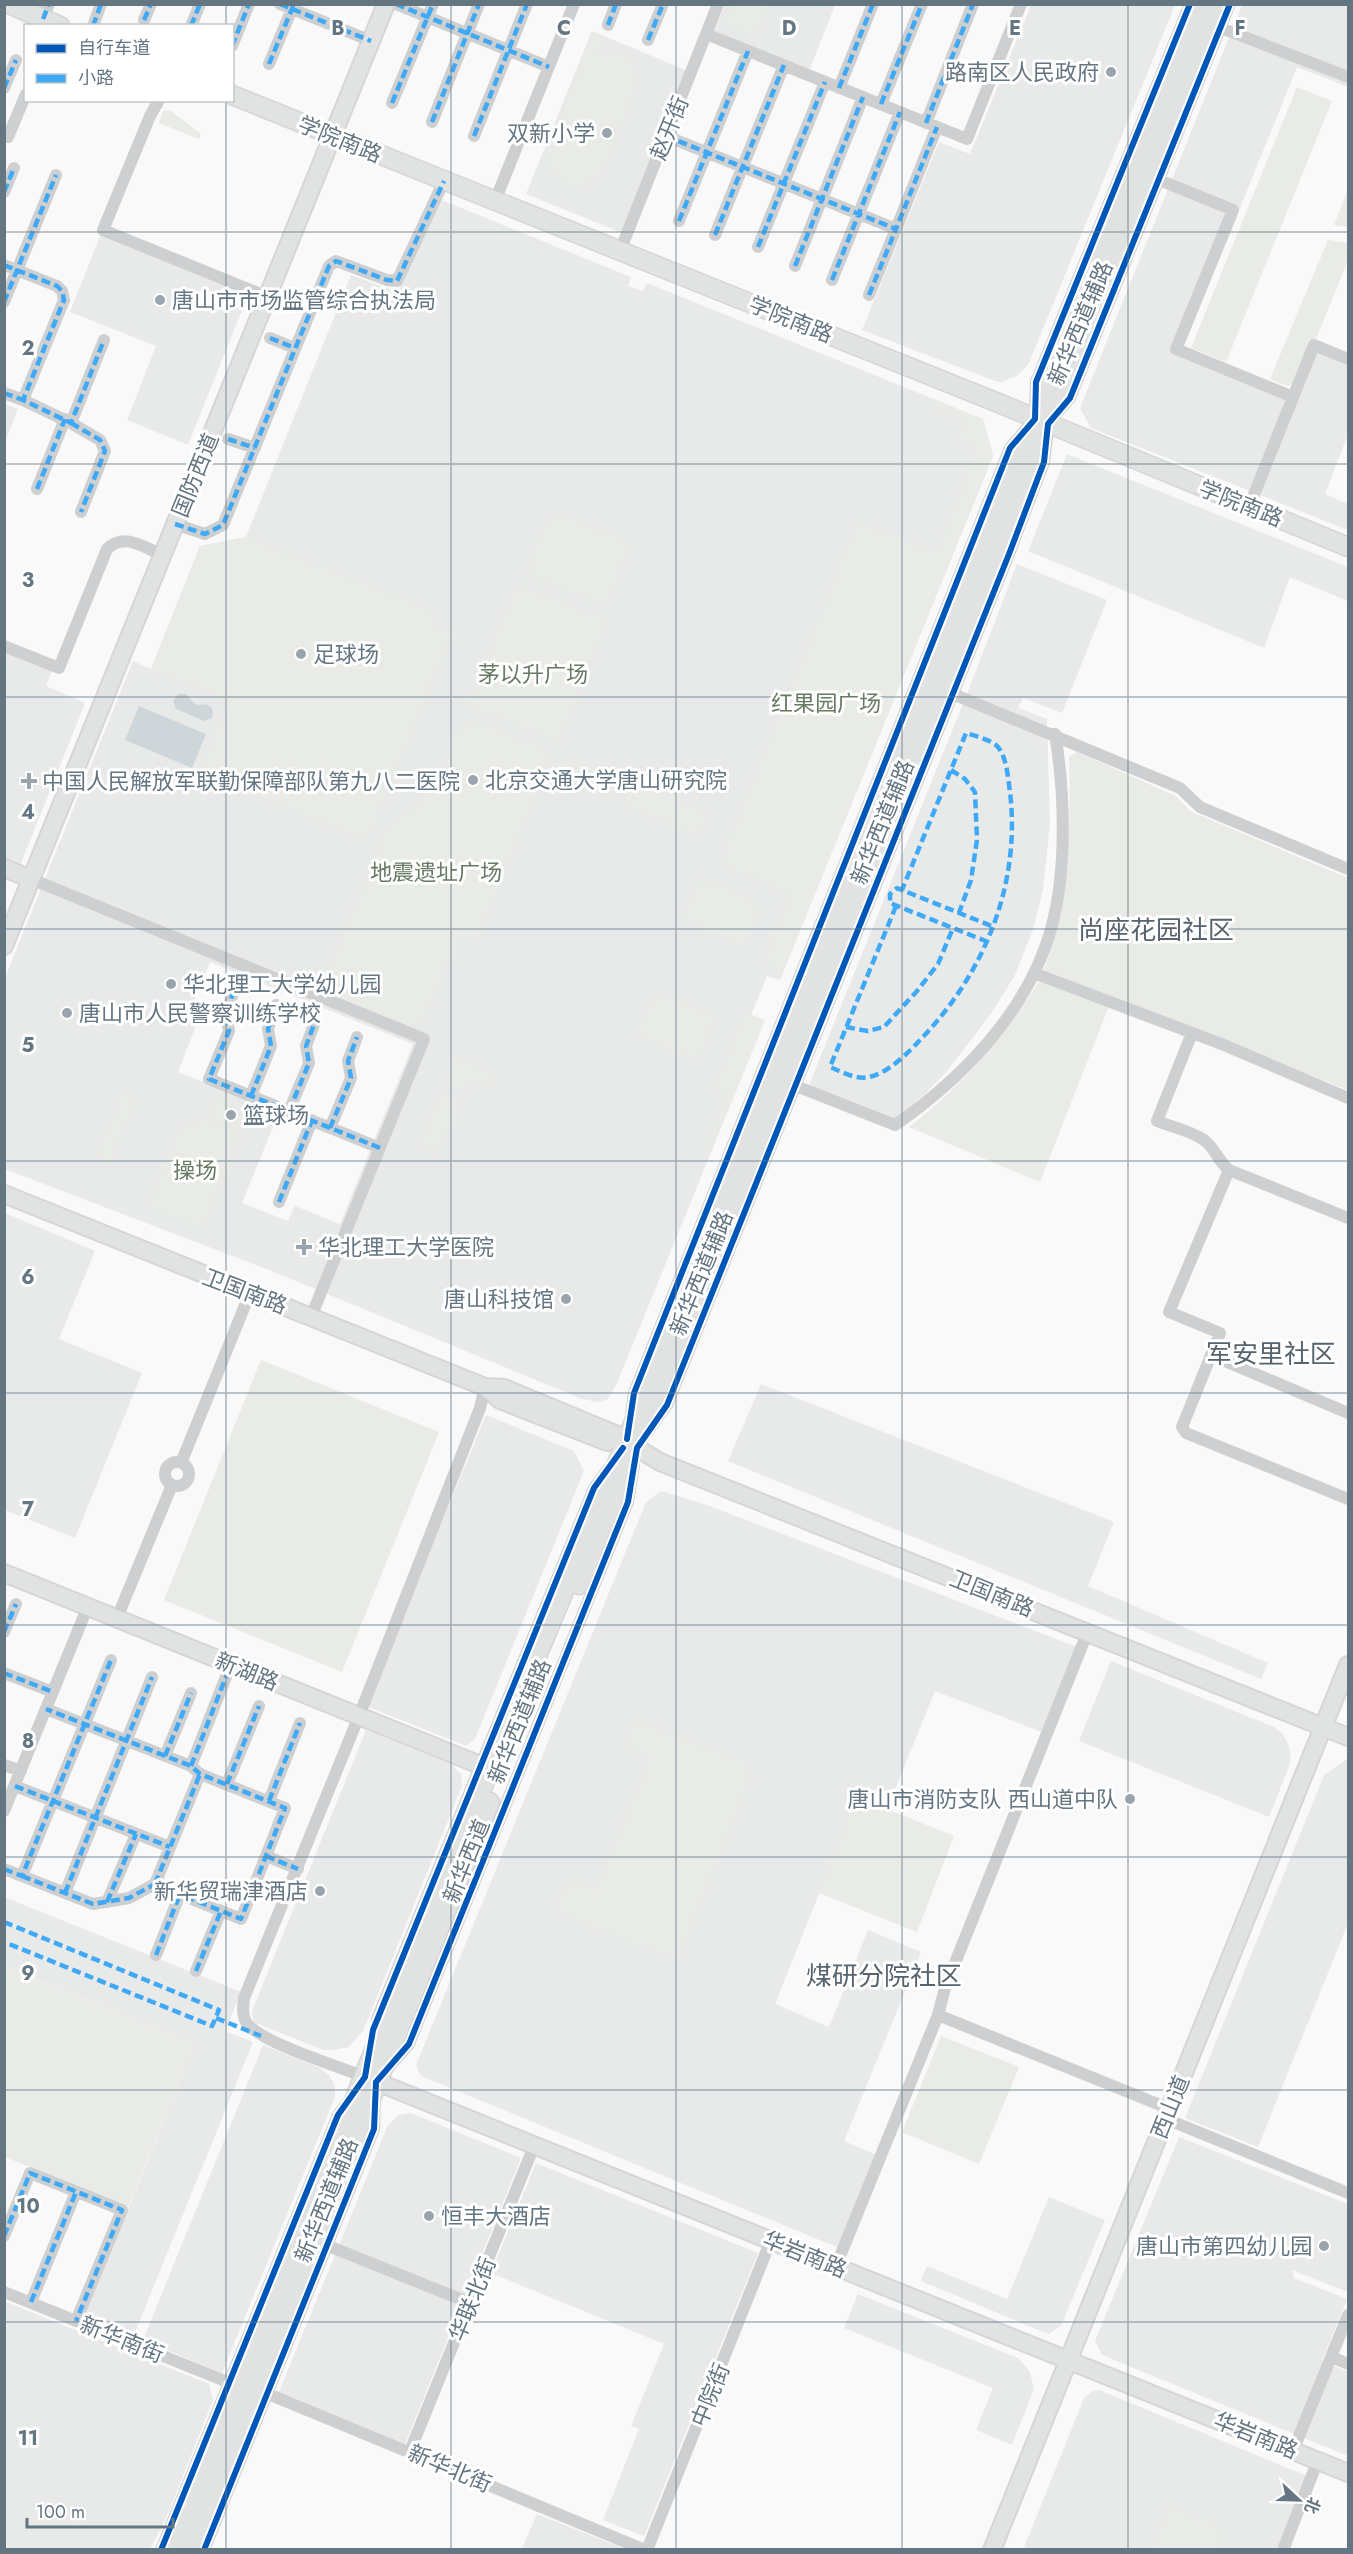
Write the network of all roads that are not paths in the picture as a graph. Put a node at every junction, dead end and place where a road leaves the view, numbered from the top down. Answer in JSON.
{"nodes":[{"id":1,"x":9,"y":4,"type":"edge"},
{"id":2,"x":101,"y":4,"type":"edge"},
{"id":3,"x":151,"y":4,"type":"edge"},
{"id":4,"x":200,"y":4,"type":"edge"},
{"id":5,"x":249,"y":4,"type":"edge"},
{"id":6,"x":386,"y":4,"type":"edge"},
{"id":7,"x":396,"y":4,"type":"edge"},
{"id":8,"x":433,"y":4,"type":"edge"},
{"id":9,"x":479,"y":4,"type":"edge"},
{"id":10,"x":527,"y":4,"type":"edge"},
{"id":11,"x":574,"y":4,"type":"edge"},
{"id":12,"x":616,"y":4,"type":"edge"},
{"id":13,"x":663,"y":4,"type":"edge"},
{"id":14,"x":718,"y":4,"type":"edge"},
{"id":15,"x":922,"y":4,"type":"edge"},
{"id":16,"x":973,"y":4,"type":"edge"},
{"id":17,"x":1021,"y":4,"type":"edge"},
{"id":18,"x":1190,"y":4,"type":"edge"},
{"id":19,"x":1202,"y":4,"type":"edge"},
{"id":20,"x":1216,"y":4,"type":"edge"},
{"id":21,"x":1230,"y":4,"type":"edge"},
{"id":22,"x":872,"y":5,"type":"edge"},
{"id":23,"x":289,"y":6,"type":"edge"},
{"id":24,"x":427,"y":17,"type":"junction"},
{"id":25,"x":52,"y":20,"type":"edge"},
{"id":26,"x":144,"y":20,"type":"dead end"},
{"id":27,"x":94,"y":24,"type":"edge"},
{"id":28,"x":192,"y":24,"type":"edge"},
{"id":29,"x":608,"y":26,"type":"dead end"},
{"id":30,"x":1221,"y":28,"type":"junction"},
{"id":31,"x":467,"y":34,"type":"junction"},
{"id":32,"x":706,"y":34,"type":"junction"},
{"id":33,"x":648,"y":40,"type":"dead end"},
{"id":34,"x":234,"y":41,"type":"edge"},
{"id":35,"x":371,"y":41,"type":"junction"},
{"id":36,"x":508,"y":51,"type":"junction"},
{"id":37,"x":748,"y":51,"type":"junction"},
{"id":38,"x":16,"y":60,"type":"dead end"},
{"id":39,"x":269,"y":64,"type":"dead end"},
{"id":40,"x":784,"y":65,"type":"junction"},
{"id":41,"x":549,"y":67,"type":"junction"},
{"id":42,"x":1348,"y":77,"type":"edge"},
{"id":43,"x":825,"y":82,"type":"junction"},
{"id":44,"x":4,"y":88,"type":"edge"},
{"id":45,"x":840,"y":88,"type":"junction"},
{"id":46,"x":234,"y":96,"type":"edge"},
{"id":47,"x":863,"y":97,"type":"junction"},
{"id":48,"x":24,"y":99,"type":"edge"},
{"id":49,"x":158,"y":102,"type":"edge"},
{"id":50,"x":392,"y":103,"type":"dead end"},
{"id":51,"x":881,"y":104,"type":"junction"},
{"id":52,"x":900,"y":112,"type":"junction"},
{"id":53,"x":432,"y":122,"type":"dead end"},
{"id":54,"x":931,"y":125,"type":"junction"},
{"id":55,"x":4,"y":136,"type":"edge"},
{"id":56,"x":332,"y":136,"type":"junction"},
{"id":57,"x":474,"y":136,"type":"dead end"},
{"id":58,"x":666,"y":136,"type":"junction"},
{"id":59,"x":707,"y":152,"type":"junction"},
{"id":60,"x":743,"y":166,"type":"junction"},
{"id":61,"x":14,"y":168,"type":"dead end"},
{"id":62,"x":56,"y":175,"type":"dead end"},
{"id":63,"x":1153,"y":177,"type":"junction"},
{"id":64,"x":444,"y":181,"type":"junction"},
{"id":65,"x":784,"y":183,"type":"junction"},
{"id":66,"x":4,"y":192,"type":"edge"},
{"id":67,"x":822,"y":199,"type":"junction"},
{"id":68,"x":495,"y":201,"type":"junction"},
{"id":69,"x":859,"y":214,"type":"junction"},
{"id":70,"x":679,"y":221,"type":"dead end"},
{"id":71,"x":896,"y":229,"type":"junction"},
{"id":72,"x":715,"y":236,"type":"dead end"},
{"id":73,"x":758,"y":248,"type":"dead end"},
{"id":74,"x":620,"y":251,"type":"junction"},
{"id":75,"x":4,"y":265,"type":"edge"},
{"id":76,"x":795,"y":266,"type":"dead end"},
{"id":77,"x":17,"y":270,"type":"junction"},
{"id":78,"x":832,"y":280,"type":"dead end"},
{"id":79,"x":869,"y":295,"type":"dead end"},
{"id":80,"x":268,"y":297,"type":"junction"},
{"id":81,"x":4,"y":302,"type":"edge"},
{"id":82,"x":270,"y":338,"type":"dead end"},
{"id":83,"x":104,"y":340,"type":"dead end"},
{"id":84,"x":296,"y":348,"type":"junction"},
{"id":85,"x":1348,"y":359,"type":"edge"},
{"id":86,"x":4,"y":393,"type":"edge"},
{"id":87,"x":1293,"y":397,"type":"junction"},
{"id":88,"x":23,"y":400,"type":"junction"},
{"id":89,"x":68,"y":421,"type":"junction"},
{"id":90,"x":1041,"y":421,"type":"junction"},
{"id":91,"x":228,"y":439,"type":"dead end"},
{"id":92,"x":255,"y":448,"type":"junction"},
{"id":93,"x":37,"y":489,"type":"dead end"},
{"id":94,"x":1250,"y":507,"type":"junction"},
{"id":95,"x":81,"y":512,"type":"dead end"},
{"id":96,"x":175,"y":524,"type":"junction"},
{"id":97,"x":1348,"y":547,"type":"edge"},
{"id":98,"x":163,"y":555,"type":"junction"},
{"id":99,"x":4,"y":646,"type":"edge"},
{"id":100,"x":953,"y":694,"type":"junction"},
{"id":101,"x":1055,"y":734,"type":"junction"},
{"id":102,"x":4,"y":868,"type":"edge"},
{"id":103,"x":1348,"y":869,"type":"edge"},
{"id":104,"x":32,"y":879,"type":"junction"},
{"id":105,"x":4,"y":946,"type":"edge"},
{"id":106,"x":1034,"y":973,"type":"junction"},
{"id":107,"x":234,"y":990,"type":"dead end"},
{"id":108,"x":276,"y":1005,"type":"dead end"},
{"id":109,"x":315,"y":1022,"type":"dead end"},
{"id":110,"x":1192,"y":1033,"type":"junction"},
{"id":111,"x":357,"y":1037,"type":"dead end"},
{"id":112,"x":796,"y":1086,"type":"junction"},
{"id":113,"x":251,"y":1096,"type":"junction"},
{"id":114,"x":1348,"y":1098,"type":"edge"},
{"id":115,"x":289,"y":1112,"type":"junction"},
{"id":116,"x":312,"y":1120,"type":"junction"},
{"id":117,"x":330,"y":1128,"type":"junction"},
{"id":118,"x":380,"y":1148,"type":"junction"},
{"id":119,"x":1229,"y":1170,"type":"junction"},
{"id":120,"x":4,"y":1194,"type":"edge"},
{"id":121,"x":279,"y":1202,"type":"dead end"},
{"id":122,"x":1348,"y":1218,"type":"edge"},
{"id":123,"x":250,"y":1293,"type":"junction"},
{"id":124,"x":311,"y":1317,"type":"junction"},
{"id":125,"x":1213,"y":1356,"type":"junction"},
{"id":126,"x":485,"y":1387,"type":"junction"},
{"id":127,"x":1348,"y":1413,"type":"edge"},
{"id":128,"x":629,"y":1445,"type":"junction"},
{"id":129,"x":181,"y":1463,"type":"junction"},
{"id":130,"x":172,"y":1485,"type":"junction"},
{"id":131,"x":1348,"y":1499,"type":"edge"},
{"id":132,"x":4,"y":1573,"type":"edge"},
{"id":133,"x":16,"y":1604,"type":"dead end"},
{"id":134,"x":87,"y":1606,"type":"junction"},
{"id":135,"x":117,"y":1618,"type":"junction"},
{"id":136,"x":1089,"y":1631,"type":"junction"},
{"id":137,"x":4,"y":1632,"type":"edge"},
{"id":138,"x":111,"y":1660,"type":"dead end"},
{"id":139,"x":231,"y":1664,"type":"junction"},
{"id":140,"x":1348,"y":1665,"type":"edge"},
{"id":141,"x":4,"y":1673,"type":"edge"},
{"id":142,"x":152,"y":1677,"type":"dead end"},
{"id":143,"x":53,"y":1692,"type":"junction"},
{"id":144,"x":190,"y":1693,"type":"dead end"},
{"id":145,"x":259,"y":1706,"type":"dead end"},
{"id":146,"x":46,"y":1709,"type":"junction"},
{"id":147,"x":359,"y":1716,"type":"junction"},
{"id":148,"x":300,"y":1723,"type":"dead end"},
{"id":149,"x":84,"y":1725,"type":"junction"},
{"id":150,"x":1324,"y":1727,"type":"junction"},
{"id":151,"x":1348,"y":1737,"type":"edge"},
{"id":152,"x":126,"y":1740,"type":"junction"},
{"id":153,"x":165,"y":1755,"type":"junction"},
{"id":154,"x":4,"y":1765,"type":"edge"},
{"id":155,"x":485,"y":1767,"type":"junction"},
{"id":156,"x":196,"y":1770,"type":"junction"},
{"id":157,"x":21,"y":1771,"type":"junction"},
{"id":158,"x":227,"y":1784,"type":"junction"},
{"id":159,"x":15,"y":1786,"type":"junction"},
{"id":160,"x":53,"y":1801,"type":"junction"},
{"id":161,"x":269,"y":1801,"type":"junction"},
{"id":162,"x":4,"y":1811,"type":"edge"},
{"id":163,"x":95,"y":1818,"type":"junction"},
{"id":164,"x":136,"y":1834,"type":"junction"},
{"id":165,"x":170,"y":1847,"type":"junction"},
{"id":166,"x":266,"y":1856,"type":"junction"},
{"id":167,"x":4,"y":1869,"type":"edge"},
{"id":168,"x":298,"y":1869,"type":"junction"},
{"id":169,"x":22,"y":1876,"type":"junction"},
{"id":170,"x":155,"y":1884,"type":"junction"},
{"id":171,"x":65,"y":1893,"type":"junction"},
{"id":172,"x":180,"y":1894,"type":"junction"},
{"id":173,"x":107,"y":1902,"type":"junction"},
{"id":174,"x":221,"y":1911,"type":"junction"},
{"id":175,"x":156,"y":1955,"type":"dead end"},
{"id":176,"x":196,"y":1971,"type":"dead end"},
{"id":177,"x":938,"y":2015,"type":"junction"},
{"id":178,"x":371,"y":2080,"type":"junction"},
{"id":179,"x":1168,"y":2114,"type":"junction"},
{"id":180,"x":534,"y":2146,"type":"junction"},
{"id":181,"x":76,"y":2192,"type":"junction"},
{"id":182,"x":1348,"y":2193,"type":"edge"},
{"id":183,"x":4,"y":2236,"type":"edge"},
{"id":184,"x":771,"y":2240,"type":"junction"},
{"id":185,"x":326,"y":2245,"type":"junction"},
{"id":186,"x":836,"y":2266,"type":"junction"},
{"id":187,"x":4,"y":2292,"type":"edge"},
{"id":188,"x":31,"y":2302,"type":"junction"},
{"id":189,"x":470,"y":2303,"type":"junction"},
{"id":190,"x":1348,"y":2315,"type":"edge"},
{"id":191,"x":76,"y":2321,"type":"junction"},
{"id":192,"x":1332,"y":2357,"type":"junction"},
{"id":193,"x":1069,"y":2359,"type":"junction"},
{"id":194,"x":1348,"y":2364,"type":"edge"},
{"id":195,"x":248,"y":2388,"type":"junction"},
{"id":196,"x":410,"y":2451,"type":"junction"},
{"id":197,"x":1293,"y":2451,"type":"junction"},
{"id":198,"x":1318,"y":2460,"type":"junction"},
{"id":199,"x":1348,"y":2473,"type":"edge"},
{"id":200,"x":197,"y":2546,"type":"edge"},
{"id":201,"x":161,"y":2550,"type":"edge"},
{"id":202,"x":173,"y":2550,"type":"edge"},
{"id":203,"x":646,"y":2550,"type":"edge"},
{"id":204,"x":992,"y":2550,"type":"edge"},
{"id":205,"x":1283,"y":2550,"type":"edge"}],
"edges":[{"from":1,"to":25,"type":"main road"},
{"from":2,"to":27,"type":"street"},
{"from":3,"to":26,"type":"street"},
{"from":4,"to":28,"type":"street"},
{"from":5,"to":34,"type":"street"},
{"from":6,"to":35,"type":"street","name":"国防西道"},
{"from":7,"to":24,"type":"street"},
{"from":8,"to":24,"type":"street"},
{"from":9,"to":31,"type":"street"},
{"from":10,"to":36,"type":"street"},
{"from":11,"to":41,"type":"street"},
{"from":12,"to":29,"type":"street"},
{"from":13,"to":33,"type":"street"},
{"from":14,"to":32,"type":"street","name":"赵开街"},
{"from":15,"to":51,"type":"street"},
{"from":16,"to":54,"type":"street"},
{"from":17,"to":54,"type":"street"},
{"from":18,"to":90,"type":"street","name":"新华西道辅路"},
{"from":19,"to":90,"type":"main road","name":"新华西道"},
{"from":20,"to":63,"type":"main road","name":"新华西道"},
{"from":21,"to":30,"type":"street"},
{"from":22,"to":45,"type":"street"},
{"from":23,"to":35,"type":"street"},
{"from":23,"to":39,"type":"street"},
{"from":24,"to":31,"type":"street"},
{"from":24,"to":50,"type":"street"},
{"from":30,"to":42,"type":"street"},
{"from":30,"to":63,"type":"street"},
{"from":31,"to":36,"type":"street"},
{"from":31,"to":53,"type":"street"},
{"from":32,"to":37,"type":"street"},
{"from":32,"to":58,"type":"street","name":"赵开街"},
{"from":35,"to":56,"type":"street","name":"国防西道"},
{"from":36,"to":41,"type":"street"},
{"from":36,"to":57,"type":"street"},
{"from":37,"to":40,"type":"street"},
{"from":37,"to":59,"type":"street"},
{"from":38,"to":44,"type":"street"},
{"from":40,"to":43,"type":"street"},
{"from":40,"to":60,"type":"street"},
{"from":41,"to":68,"type":"street"},
{"from":43,"to":45,"type":"street"},
{"from":43,"to":65,"type":"street"},
{"from":45,"to":47,"type":"street"},
{"from":46,"to":56,"type":"main road","name":"学院南路"},
{"from":47,"to":51,"type":"street"},
{"from":47,"to":67,"type":"street"},
{"from":48,"to":55,"type":"street"},
{"from":49,"to":80,"type":"street"},
{"from":51,"to":52,"type":"street"},
{"from":52,"to":54,"type":"street"},
{"from":52,"to":69,"type":"street"},
{"from":54,"to":71,"type":"street"},
{"from":56,"to":64,"type":"main road","name":"学院南路"},
{"from":56,"to":80,"type":"street","name":"国防西道"},
{"from":58,"to":59,"type":"street"},
{"from":58,"to":74,"type":"street","name":"赵开街"},
{"from":59,"to":60,"type":"street"},
{"from":59,"to":70,"type":"street"},
{"from":60,"to":65,"type":"street"},
{"from":60,"to":72,"type":"street"},
{"from":61,"to":66,"type":"street"},
{"from":62,"to":77,"type":"street"},
{"from":63,"to":87,"type":"street"},
{"from":63,"to":90,"type":"main road","name":"新华西道"},
{"from":64,"to":68,"type":"main road","name":"学院南路"},
{"from":64,"to":84,"type":"street"},
{"from":65,"to":67,"type":"street"},
{"from":65,"to":73,"type":"street"},
{"from":67,"to":69,"type":"street"},
{"from":67,"to":76,"type":"street"},
{"from":68,"to":74,"type":"main road","name":"学院南路"},
{"from":69,"to":71,"type":"street"},
{"from":69,"to":78,"type":"street"},
{"from":71,"to":79,"type":"street"},
{"from":74,"to":90,"type":"main road","name":"学院南路"},
{"from":75,"to":77,"type":"street"},
{"from":77,"to":81,"type":"street"},
{"from":77,"to":88,"type":"street"},
{"from":80,"to":96,"type":"street","name":"国防西道"},
{"from":82,"to":84,"type":"street"},
{"from":83,"to":89,"type":"street"},
{"from":84,"to":92,"type":"street"},
{"from":85,"to":87,"type":"street"},
{"from":86,"to":88,"type":"street"},
{"from":87,"to":94,"type":"street"},
{"from":88,"to":89,"type":"street"},
{"from":89,"to":93,"type":"street"},
{"from":89,"to":95,"type":"street"},
{"from":90,"to":94,"type":"main road","name":"学院南路"},
{"from":90,"to":100,"type":"street","name":"新华西道辅路"},
{"from":90,"to":128,"type":"main road","name":"新华西道"},
{"from":90,"to":128,"type":"street","name":"新华西道辅路"},
{"from":91,"to":92,"type":"street"},
{"from":92,"to":96,"type":"street"},
{"from":94,"to":97,"type":"main road","name":"学院南路"},
{"from":96,"to":98,"type":"street","name":"国防西道"},
{"from":98,"to":99,"type":"street"},
{"from":98,"to":104,"type":"street","name":"国防西道"},
{"from":100,"to":101,"type":"street"},
{"from":100,"to":112,"type":"street","name":"新华西道辅路"},
{"from":101,"to":103,"type":"street"},
{"from":101,"to":106,"type":"street"},
{"from":102,"to":104,"type":"street"},
{"from":104,"to":105,"type":"street","name":"国防西道"},
{"from":104,"to":118,"type":"street"},
{"from":106,"to":110,"type":"street"},
{"from":106,"to":112,"type":"street"},
{"from":107,"to":113,"type":"street"},
{"from":108,"to":113,"type":"street"},
{"from":109,"to":115,"type":"street"},
{"from":110,"to":114,"type":"street"},
{"from":110,"to":119,"type":"street"},
{"from":111,"to":117,"type":"street"},
{"from":112,"to":128,"type":"street","name":"新华西道辅路"},
{"from":113,"to":115,"type":"street"},
{"from":115,"to":116,"type":"street"},
{"from":116,"to":117,"type":"street"},
{"from":116,"to":121,"type":"street"},
{"from":117,"to":118,"type":"street"},
{"from":118,"to":124,"type":"street"},
{"from":119,"to":122,"type":"street"},
{"from":119,"to":125,"type":"street"},
{"from":120,"to":123,"type":"street","name":"卫国南路"},
{"from":123,"to":124,"type":"street","name":"卫国南路"},
{"from":123,"to":129,"type":"street"},
{"from":124,"to":126,"type":"street","name":"卫国南路"},
{"from":125,"to":127,"type":"street"},
{"from":125,"to":131,"type":"street"},
{"from":126,"to":128,"type":"street","name":"卫国南路"},
{"from":126,"to":147,"type":"street"},
{"from":128,"to":136,"type":"street","name":"卫国南路"},
{"from":128,"to":155,"type":"main road","name":"新华西道"},
{"from":128,"to":178,"type":"main road","name":"新华西道"},
{"from":129,"to":130,"type":"street"},
{"from":129,"to":130,"type":"street"},
{"from":130,"to":135,"type":"street"},
{"from":132,"to":134,"type":"street","name":"新湖路"},
{"from":133,"to":137,"type":"street"},
{"from":134,"to":135,"type":"street","name":"新湖路"},
{"from":134,"to":143,"type":"street"},
{"from":135,"to":139,"type":"street","name":"新湖路"},
{"from":136,"to":150,"type":"street","name":"卫国南路"},
{"from":136,"to":177,"type":"street"},
{"from":138,"to":149,"type":"street"},
{"from":139,"to":147,"type":"street","name":"新湖路"},
{"from":139,"to":156,"type":"street"},
{"from":140,"to":150,"type":"street","name":"西山道"},
{"from":141,"to":143,"type":"street"},
{"from":142,"to":152,"type":"street"},
{"from":143,"to":146,"type":"street"},
{"from":144,"to":153,"type":"street"},
{"from":145,"to":158,"type":"street"},
{"from":146,"to":149,"type":"street"},
{"from":146,"to":157,"type":"street"},
{"from":147,"to":155,"type":"street","name":"新湖路"},
{"from":147,"to":168,"type":"street"},
{"from":148,"to":161,"type":"street"},
{"from":149,"to":152,"type":"street"},
{"from":149,"to":160,"type":"street"},
{"from":150,"to":151,"type":"street","name":"卫国南路"},
{"from":150,"to":179,"type":"street","name":"西山道"},
{"from":152,"to":153,"type":"street"},
{"from":152,"to":163,"type":"street"},
{"from":153,"to":156,"type":"street"},
{"from":154,"to":157,"type":"street"},
{"from":155,"to":178,"type":"main road","name":"新华西道"},
{"from":156,"to":158,"type":"street"},
{"from":156,"to":165,"type":"street"},
{"from":157,"to":159,"type":"street"},
{"from":158,"to":161,"type":"street"},
{"from":159,"to":160,"type":"street"},
{"from":159,"to":162,"type":"street"},
{"from":160,"to":163,"type":"street"},
{"from":160,"to":169,"type":"street"},
{"from":161,"to":166,"type":"street"},
{"from":163,"to":164,"type":"street"},
{"from":163,"to":171,"type":"street"},
{"from":164,"to":165,"type":"street"},
{"from":164,"to":173,"type":"street"},
{"from":165,"to":170,"type":"street"},
{"from":166,"to":168,"type":"street"},
{"from":166,"to":174,"type":"street"},
{"from":167,"to":169,"type":"street"},
{"from":168,"to":178,"type":"street","name":"华岩南路"},
{"from":169,"to":171,"type":"street"},
{"from":170,"to":172,"type":"street"},
{"from":170,"to":173,"type":"street"},
{"from":171,"to":173,"type":"street"},
{"from":172,"to":174,"type":"street"},
{"from":172,"to":175,"type":"street"},
{"from":174,"to":176,"type":"street"},
{"from":177,"to":179,"type":"street"},
{"from":177,"to":186,"type":"street"},
{"from":178,"to":180,"type":"street","name":"华岩南路"},
{"from":178,"to":185,"type":"street","name":"新华西道辅路"},
{"from":178,"to":195,"type":"main road","name":"新华西道"},
{"from":179,"to":182,"type":"street"},
{"from":179,"to":193,"type":"street","name":"西山道"},
{"from":180,"to":184,"type":"street","name":"华岩南路"},
{"from":180,"to":189,"type":"street","name":"华联北街"},
{"from":181,"to":183,"type":"street"},
{"from":181,"to":188,"type":"street"},
{"from":181,"to":191,"type":"street"},
{"from":184,"to":186,"type":"street","name":"华岩南路"},
{"from":184,"to":203,"type":"street","name":"中院街"},
{"from":185,"to":189,"type":"street"},
{"from":185,"to":195,"type":"street","name":"新华西道辅路"},
{"from":186,"to":193,"type":"street","name":"华岩南路"},
{"from":187,"to":188,"type":"street","name":"新华南街"},
{"from":188,"to":191,"type":"street","name":"新华南街"},
{"from":189,"to":196,"type":"street","name":"华联北街"},
{"from":190,"to":192,"type":"street"},
{"from":191,"to":195,"type":"street","name":"新华南街"},
{"from":192,"to":194,"type":"street"},
{"from":192,"to":197,"type":"street"},
{"from":193,"to":197,"type":"street","name":"华岩南路"},
{"from":193,"to":204,"type":"street","name":"西山道"},
{"from":195,"to":196,"type":"street","name":"新华北街"},
{"from":195,"to":200,"type":"main road","name":"新华西道"},
{"from":195,"to":201,"type":"street","name":"新华西道辅路"},
{"from":195,"to":202,"type":"main road","name":"新华西道"},
{"from":196,"to":203,"type":"street","name":"新华北街"},
{"from":197,"to":198,"type":"street","name":"华岩南路"},
{"from":198,"to":199,"type":"street","name":"华岩南路"},
{"from":198,"to":205,"type":"street"}]}
